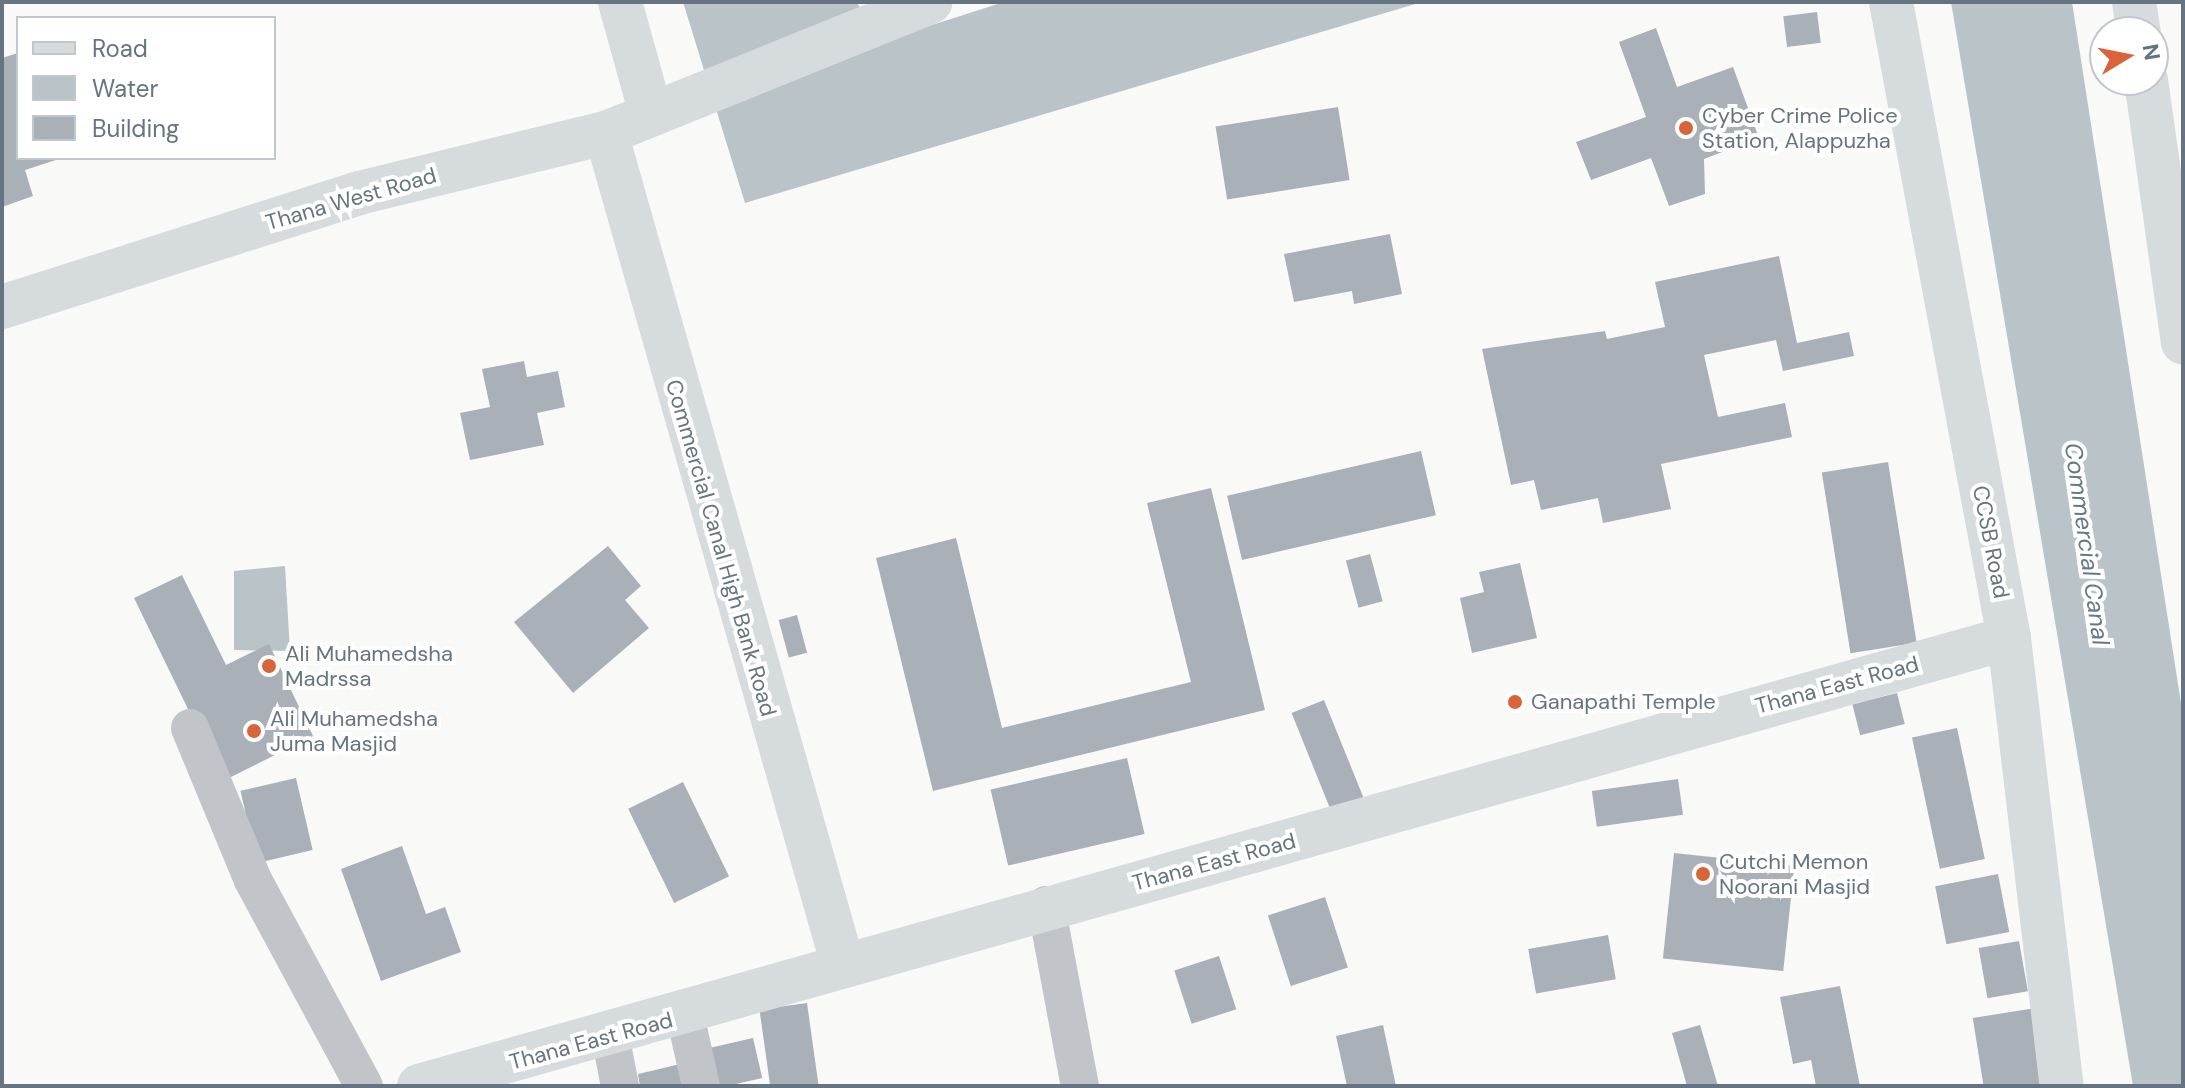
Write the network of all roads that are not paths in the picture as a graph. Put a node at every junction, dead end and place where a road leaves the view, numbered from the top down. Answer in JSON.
{"nodes":[{"id":1,"x":620,"y":2,"type":"edge"},
{"id":2,"x":1891,"y":2,"type":"edge"},
{"id":3,"x":912,"y":8,"type":"edge"},
{"id":4,"x":2148,"y":96,"type":"edge"},
{"id":5,"x":650,"y":110,"type":"junction"},
{"id":6,"x":606,"y":133,"type":"junction"},
{"id":7,"x":2,"y":307,"type":"edge"},
{"id":8,"x":2183,"y":342,"type":"edge"},
{"id":9,"x":2009,"y":638,"type":"junction"},
{"id":10,"x":190,"y":728,"type":"dead end"},
{"id":11,"x":1046,"y":905,"type":"junction"},
{"id":12,"x":842,"y":962,"type":"junction"},
{"id":13,"x":685,"y":1015,"type":"junction"},
{"id":14,"x":610,"y":1035,"type":"junction"},
{"id":15,"x":364,"y":1086,"type":"edge"},
{"id":16,"x":419,"y":1086,"type":"edge"},
{"id":17,"x":620,"y":1086,"type":"edge"},
{"id":18,"x":701,"y":1086,"type":"edge"},
{"id":19,"x":1080,"y":1086,"type":"edge"},
{"id":20,"x":2062,"y":1086,"type":"edge"}],
"edges":[{"from":1,"to":5,"type":"main road"},
{"from":2,"to":9,"type":"main road","name":"CCSB Road"},
{"from":3,"to":5,"type":"main road","name":"Thana West Road"},
{"from":4,"to":8,"type":"main road"},
{"from":5,"to":6,"type":"main road","name":"Thana West Road"},
{"from":6,"to":7,"type":"main road","name":"Thana West Road"},
{"from":6,"to":12,"type":"main road","name":"Commercial Canal High Bank Road"},
{"from":9,"to":11,"type":"main road","name":"Thana East Road"},
{"from":9,"to":20,"type":"main road","name":"CCSB Road"},
{"from":10,"to":15,"type":"street"},
{"from":11,"to":12,"type":"main road","name":"Thana East Road"},
{"from":11,"to":19,"type":"street"},
{"from":12,"to":13,"type":"main road","name":"Thana East Road"},
{"from":13,"to":14,"type":"main road","name":"Thana East Road"},
{"from":13,"to":18,"type":"street"},
{"from":14,"to":16,"type":"main road","name":"Thana East Road"},
{"from":14,"to":17,"type":"street"}]}
